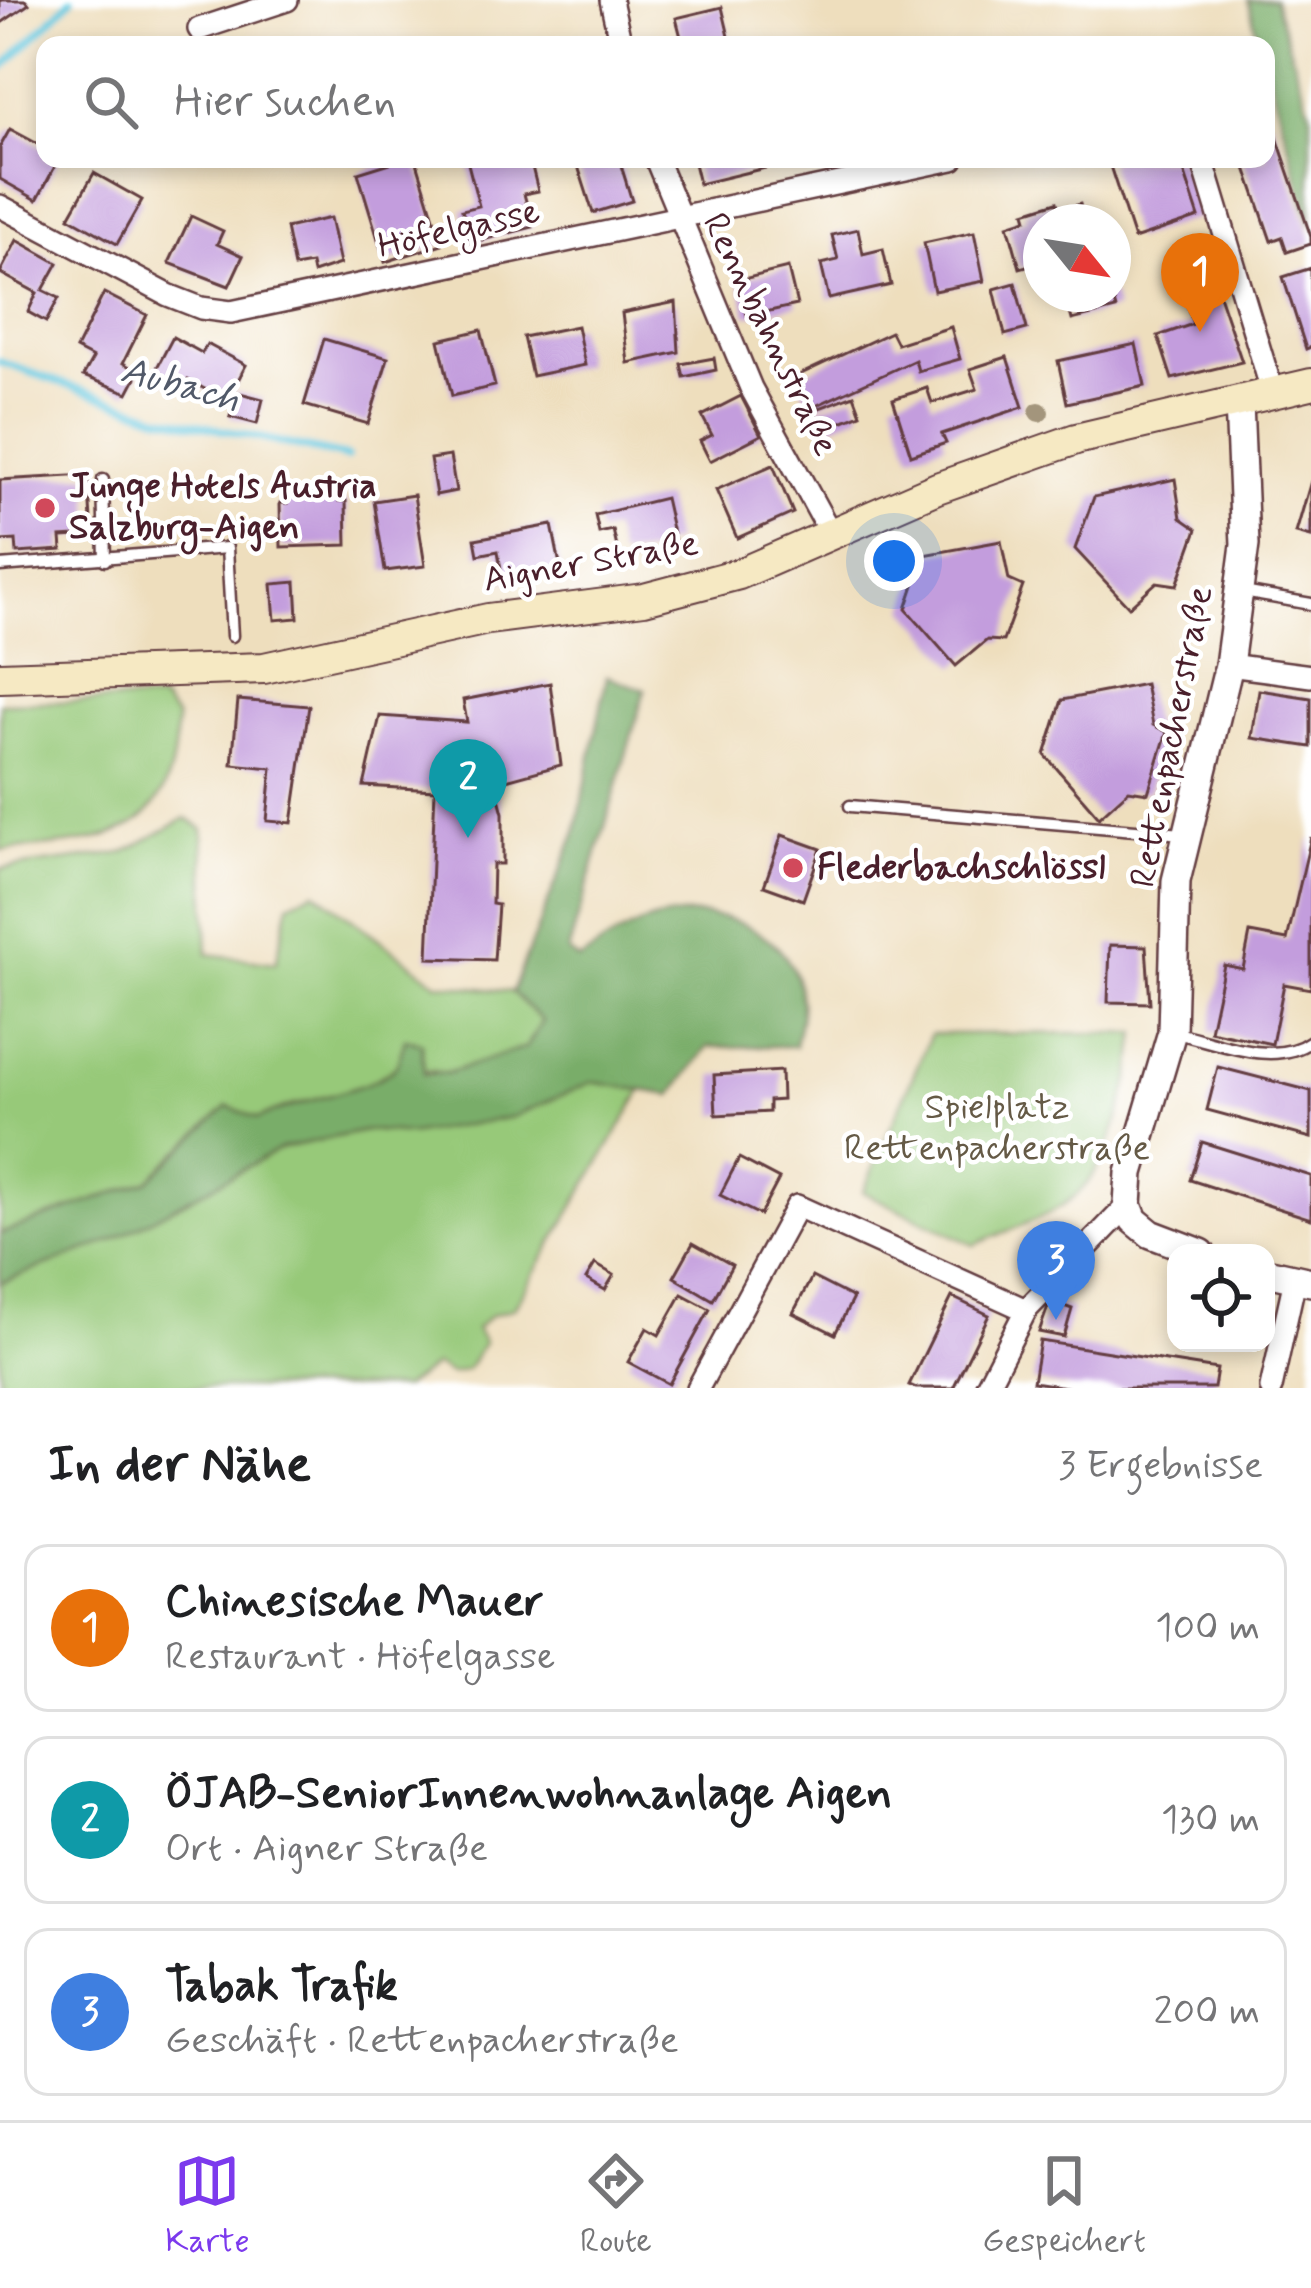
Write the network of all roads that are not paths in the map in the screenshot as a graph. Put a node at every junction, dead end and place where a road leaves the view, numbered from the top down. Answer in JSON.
{"nodes":[{"id":1,"x":286,"y":0,"type":"edge"},
{"id":2,"x":610,"y":0,"type":"edge"},
{"id":3,"x":199,"y":29,"type":"dead end"},
{"id":4,"x":619,"y":36,"type":"edge"},
{"id":5,"x":659,"y":168,"type":"edge"},
{"id":6,"x":908,"y":168,"type":"edge"},
{"id":7,"x":1205,"y":168,"type":"edge"},
{"id":8,"x":0,"y":206,"type":"edge"},
{"id":9,"x":675,"y":214,"type":"junction"},
{"id":10,"x":1311,"y":384,"type":"edge"},
{"id":11,"x":1273,"y":394,"type":"junction"},
{"id":12,"x":1239,"y":403,"type":"junction"},
{"id":13,"x":103,"y":480,"type":"dead end"},
{"id":14,"x":832,"y":536,"type":"junction"},
{"id":15,"x":105,"y":560,"type":"junction"},
{"id":16,"x":0,"y":566,"type":"edge"},
{"id":17,"x":1239,"y":592,"type":"junction"},
{"id":18,"x":1311,"y":604,"type":"edge"},
{"id":19,"x":232,"y":636,"type":"dead end"},
{"id":20,"x":1229,"y":665,"type":"junction"},
{"id":21,"x":1311,"y":676,"type":"edge"},
{"id":22,"x":0,"y":677,"type":"edge"},
{"id":23,"x":850,"y":806,"type":"dead end"},
{"id":24,"x":1186,"y":834,"type":"junction"},
{"id":25,"x":1172,"y":1032,"type":"junction"},
{"id":26,"x":1311,"y":1042,"type":"edge"},
{"id":27,"x":1128,"y":1205,"type":"junction"},
{"id":28,"x":1178,"y":1244,"type":"edge"},
{"id":29,"x":1303,"y":1281,"type":"edge"},
{"id":30,"x":1026,"y":1310,"type":"junction"},
{"id":31,"x":698,"y":1388,"type":"edge"},
{"id":32,"x":986,"y":1388,"type":"edge"},
{"id":33,"x":1271,"y":1388,"type":"edge"}],
"edges":[{"from":1,"to":3,"type":"street"},
{"from":2,"to":4,"type":"street"},
{"from":5,"to":9,"type":"street","name":"Rennbahnstraße"},
{"from":6,"to":9,"type":"street","name":"Höfelgasse"},
{"from":7,"to":11,"type":"street"},
{"from":8,"to":9,"type":"street","name":"Höfelgasse"},
{"from":9,"to":14,"type":"street","name":"Rennbahnstraße"},
{"from":10,"to":11,"type":"main road","name":"Aigner Straße"},
{"from":11,"to":12,"type":"main road","name":"Aigner Straße"},
{"from":12,"to":14,"type":"main road","name":"Aigner Straße"},
{"from":12,"to":17,"type":"street","name":"Rettenpacherstraße"},
{"from":13,"to":15,"type":"lane"},
{"from":14,"to":22,"type":"main road","name":"Aigner Straße"},
{"from":15,"to":16,"type":"lane"},
{"from":15,"to":19,"type":"lane"},
{"from":17,"to":18,"type":"lane"},
{"from":17,"to":20,"type":"street","name":"Rettenpacherstraße"},
{"from":20,"to":21,"type":"street"},
{"from":20,"to":24,"type":"street","name":"Rettenpacherstraße"},
{"from":23,"to":24,"type":"lane"},
{"from":24,"to":25,"type":"street","name":"Rettenpacherstraße"},
{"from":25,"to":26,"type":"lane"},
{"from":25,"to":27,"type":"street","name":"Rettenpacherstraße"},
{"from":27,"to":28,"type":"street"},
{"from":27,"to":30,"type":"street"},
{"from":29,"to":33,"type":"street"},
{"from":30,"to":31,"type":"street"},
{"from":30,"to":32,"type":"street"}]}
